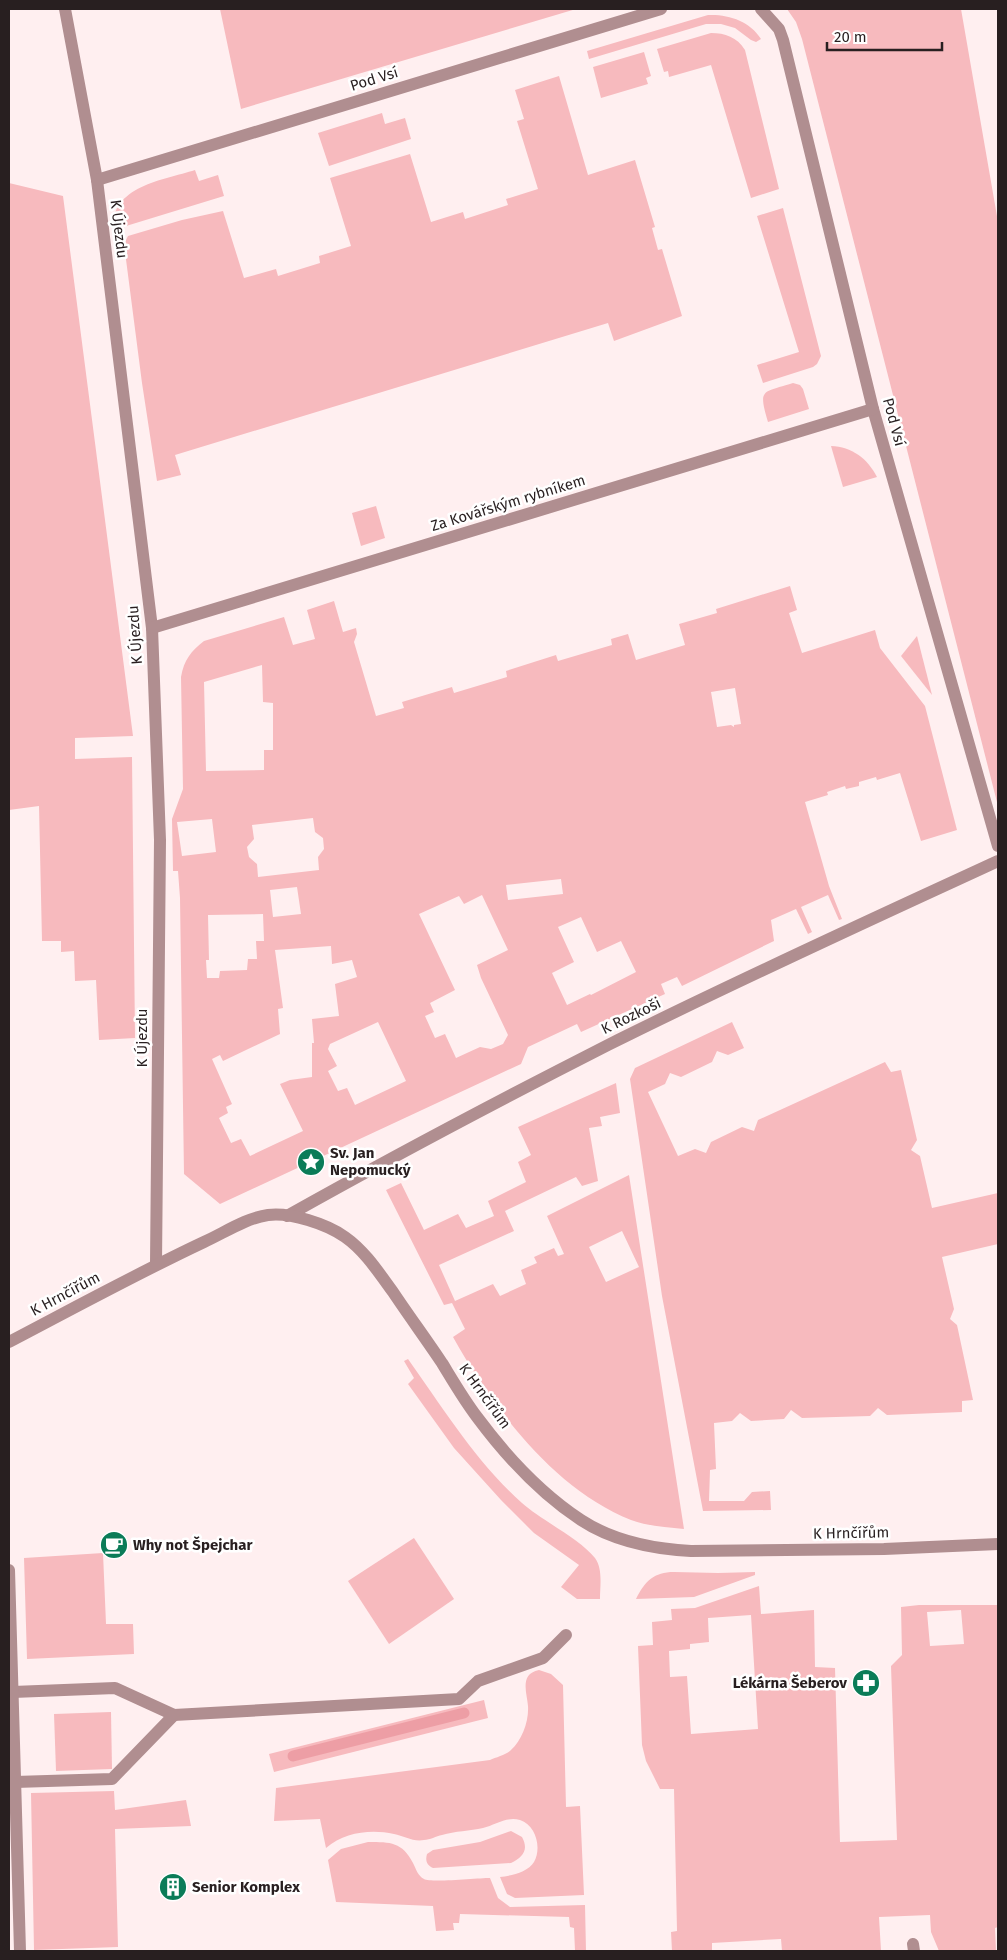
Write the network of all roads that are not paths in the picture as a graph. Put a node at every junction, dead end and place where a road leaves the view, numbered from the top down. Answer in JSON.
{"nodes":[{"id":1,"x":65,"y":9,"type":"edge"},
{"id":2,"x":661,"y":9,"type":"edge"},
{"id":3,"x":761,"y":9,"type":"edge"},
{"id":4,"x":97,"y":180,"type":"junction"},
{"id":5,"x":873,"y":409,"type":"junction"},
{"id":6,"x":152,"y":628,"type":"junction"},
{"id":7,"x":998,"y":846,"type":"edge"},
{"id":8,"x":998,"y":861,"type":"edge"},
{"id":9,"x":287,"y":1216,"type":"junction"},
{"id":10,"x":156,"y":1264,"type":"junction"},
{"id":11,"x":9,"y":1342,"type":"edge"},
{"id":12,"x":998,"y":1544,"type":"edge"},
{"id":13,"x":9,"y":1570,"type":"edge"},
{"id":14,"x":566,"y":1635,"type":"dead end"},
{"id":15,"x":13,"y":1692,"type":"junction"},
{"id":16,"x":174,"y":1715,"type":"junction"},
{"id":17,"x":15,"y":1782,"type":"junction"},
{"id":18,"x":20,"y":1951,"type":"edge"}],
"edges":[{"from":1,"to":4,"type":"street","name":"K Újezdu"},
{"from":2,"to":4,"type":"street","name":"Pod Vsí"},
{"from":3,"to":5,"type":"street","name":"Pod Vsí"},
{"from":4,"to":6,"type":"street","name":"K Újezdu"},
{"from":5,"to":6,"type":"street","name":"Za Kovářským rybníkem"},
{"from":5,"to":7,"type":"street","name":"Pod Vsí"},
{"from":6,"to":10,"type":"street","name":"K Újezdu"},
{"from":8,"to":9,"type":"street","name":"K Rozkoši"},
{"from":9,"to":10,"type":"street","name":"K Hrnčířům"},
{"from":9,"to":12,"type":"street","name":"K Hrnčířům"},
{"from":10,"to":11,"type":"street","name":"K Hrnčířům"},
{"from":13,"to":15,"type":"street"},
{"from":14,"to":16,"type":"street"},
{"from":15,"to":16,"type":"street"},
{"from":15,"to":17,"type":"street"},
{"from":16,"to":17,"type":"street"},
{"from":17,"to":18,"type":"street"}]}
